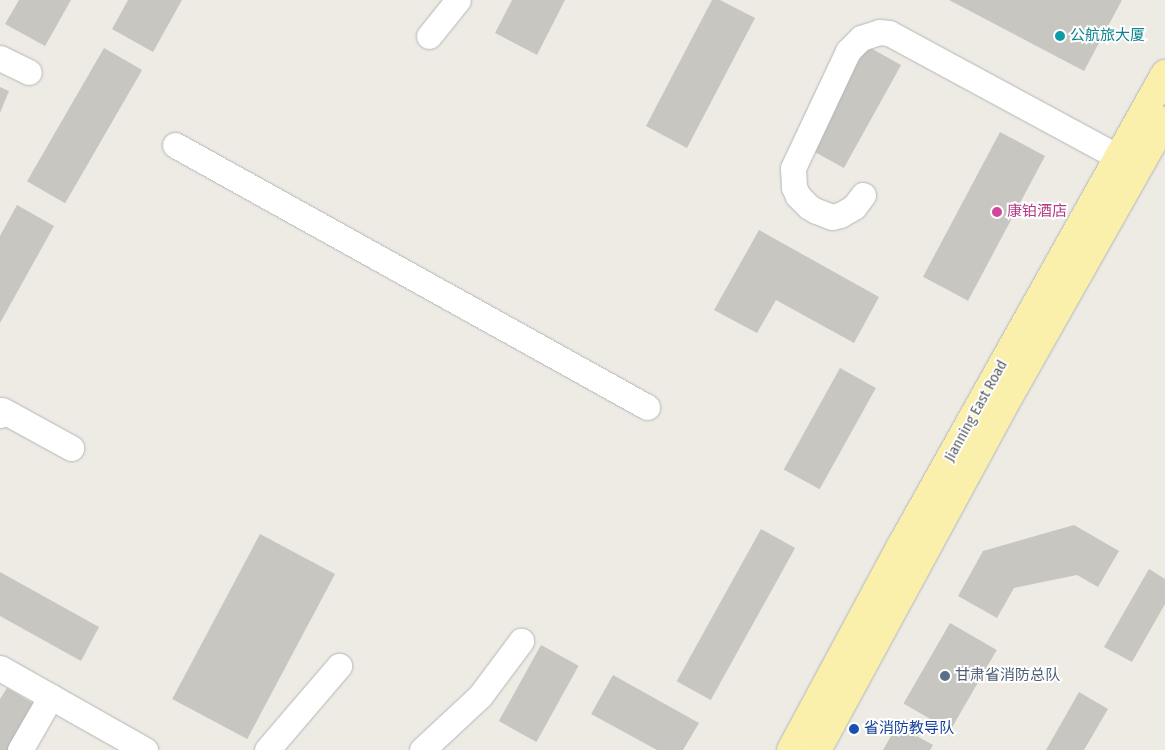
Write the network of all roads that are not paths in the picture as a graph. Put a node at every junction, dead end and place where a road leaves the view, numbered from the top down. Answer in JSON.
{"nodes":[{"id":1,"x":458,"y":0,"type":"edge"},
{"id":2,"x":429,"y":36,"type":"dead end"},
{"id":3,"x":0,"y":58,"type":"edge"},
{"id":4,"x":28,"y":72,"type":"dead end"},
{"id":5,"x":1165,"y":74,"type":"edge"},
{"id":6,"x":1165,"y":121,"type":"edge"},
{"id":7,"x":175,"y":145,"type":"dead end"},
{"id":8,"x":1118,"y":157,"type":"junction"},
{"id":9,"x":863,"y":195,"type":"dead end"},
{"id":10,"x":647,"y":407,"type":"dead end"},
{"id":11,"x":0,"y":414,"type":"edge"},
{"id":12,"x":71,"y":448,"type":"dead end"},
{"id":13,"x":521,"y":641,"type":"dead end"},
{"id":14,"x":339,"y":666,"type":"dead end"},
{"id":15,"x":2,"y":674,"type":"edge"},
{"id":16,"x":51,"y":696,"type":"junction"},
{"id":17,"x":20,"y":750,"type":"edge"},
{"id":18,"x":145,"y":750,"type":"edge"},
{"id":19,"x":267,"y":750,"type":"edge"},
{"id":20,"x":422,"y":750,"type":"edge"},
{"id":21,"x":791,"y":750,"type":"edge"},
{"id":22,"x":817,"y":750,"type":"edge"}],
"edges":[{"from":1,"to":2,"type":"street"},
{"from":3,"to":4,"type":"street"},
{"from":5,"to":8,"type":"main road","name":"Jianning East Road"},
{"from":6,"to":22,"type":"main road","name":"Jianning East Road"},
{"from":7,"to":10,"type":"street"},
{"from":8,"to":9,"type":"street"},
{"from":8,"to":21,"type":"main road","name":"Jianning East Road"},
{"from":11,"to":12,"type":"street"},
{"from":13,"to":20,"type":"street"},
{"from":14,"to":19,"type":"street"},
{"from":15,"to":16,"type":"street"},
{"from":16,"to":17,"type":"street"},
{"from":16,"to":18,"type":"street"}]}
